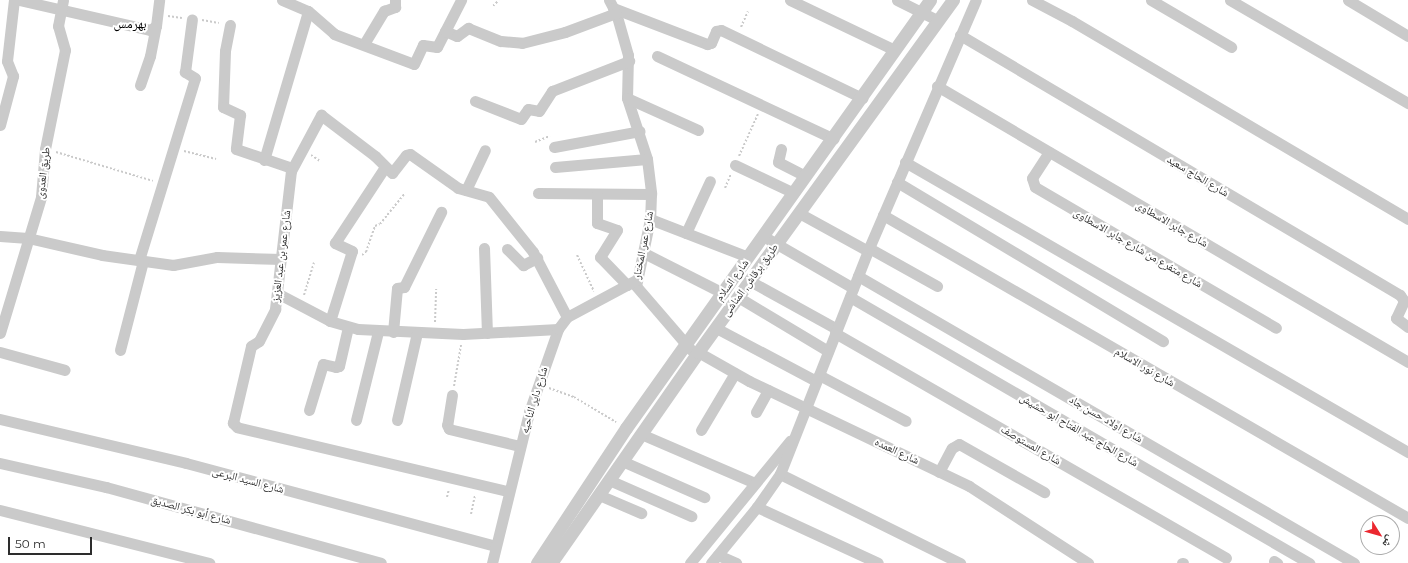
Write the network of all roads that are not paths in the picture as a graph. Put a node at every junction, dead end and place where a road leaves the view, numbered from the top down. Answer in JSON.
{"nodes":[{"id":1,"x":14,"y":0,"type":"edge"},
{"id":2,"x":18,"y":0,"type":"edge"},
{"id":3,"x":159,"y":0,"type":"edge"},
{"id":4,"x":282,"y":0,"type":"edge"},
{"id":5,"x":395,"y":0,"type":"edge"},
{"id":6,"x":461,"y":0,"type":"edge"},
{"id":7,"x":790,"y":0,"type":"edge"},
{"id":8,"x":897,"y":0,"type":"edge"},
{"id":9,"x":930,"y":0,"type":"edge"},
{"id":10,"x":953,"y":0,"type":"edge"},
{"id":11,"x":976,"y":0,"type":"edge"},
{"id":12,"x":1032,"y":0,"type":"edge"},
{"id":13,"x":1151,"y":0,"type":"edge"},
{"id":14,"x":1230,"y":0,"type":"edge"},
{"id":15,"x":1348,"y":0,"type":"edge"},
{"id":16,"x":61,"y":5,"type":"edge"},
{"id":17,"x":612,"y":7,"type":"edge"},
{"id":18,"x":308,"y":11,"type":"junction"},
{"id":19,"x":922,"y":12,"type":"junction"},
{"id":20,"x":192,"y":19,"type":"dead end"},
{"id":21,"x":937,"y":20,"type":"junction"},
{"id":22,"x":230,"y":25,"type":"dead end"},
{"id":23,"x":156,"y":26,"type":"junction"},
{"id":24,"x":445,"y":31,"type":"junction"},
{"id":25,"x":960,"y":35,"type":"junction"},
{"id":26,"x":1408,"y":36,"type":"edge"},
{"id":27,"x":364,"y":44,"type":"junction"},
{"id":28,"x":1231,"y":46,"type":"dead end"},
{"id":29,"x":895,"y":50,"type":"junction"},
{"id":30,"x":657,"y":56,"type":"dead end"},
{"id":31,"x":629,"y":61,"type":"junction"},
{"id":32,"x":140,"y":85,"type":"dead end"},
{"id":33,"x":937,"y":86,"type":"junction"},
{"id":34,"x":627,"y":98,"type":"junction"},
{"id":35,"x":862,"y":98,"type":"junction"},
{"id":36,"x":476,"y":101,"type":"dead end"},
{"id":37,"x":1408,"y":103,"type":"edge"},
{"id":38,"x":0,"y":125,"type":"edge"},
{"id":39,"x":698,"y":130,"type":"dead end"},
{"id":40,"x":640,"y":131,"type":"junction"},
{"id":41,"x":834,"y":139,"type":"junction"},
{"id":42,"x":554,"y":147,"type":"dead end"},
{"id":43,"x":782,"y":149,"type":"dead end"},
{"id":44,"x":485,"y":150,"type":"dead end"},
{"id":45,"x":1049,"y":152,"type":"junction"},
{"id":46,"x":647,"y":159,"type":"junction"},
{"id":47,"x":264,"y":160,"type":"junction"},
{"id":48,"x":905,"y":162,"type":"junction"},
{"id":49,"x":735,"y":165,"type":"road end"},
{"id":50,"x":385,"y":167,"type":"junction"},
{"id":51,"x":555,"y":167,"type":"dead end"},
{"id":52,"x":292,"y":168,"type":"junction"},
{"id":53,"x":806,"y":176,"type":"junction"},
{"id":54,"x":710,"y":182,"type":"dead end"},
{"id":55,"x":896,"y":182,"type":"junction"},
{"id":56,"x":466,"y":190,"type":"junction"},
{"id":57,"x":538,"y":193,"type":"dead end"},
{"id":58,"x":794,"y":193,"type":"junction"},
{"id":59,"x":597,"y":194,"type":"junction"},
{"id":60,"x":651,"y":194,"type":"junction"},
{"id":61,"x":441,"y":212,"type":"dead end"},
{"id":62,"x":799,"y":213,"type":"junction"},
{"id":63,"x":883,"y":215,"type":"junction"},
{"id":64,"x":1408,"y":219,"type":"edge"},
{"id":65,"x":650,"y":220,"type":"junction"},
{"id":66,"x":686,"y":233,"type":"junction"},
{"id":67,"x":0,"y":236,"type":"edge"},
{"id":68,"x":763,"y":236,"type":"junction"},
{"id":69,"x":28,"y":238,"type":"junction"},
{"id":70,"x":776,"y":244,"type":"junction"},
{"id":71,"x":484,"y":248,"type":"dead end"},
{"id":72,"x":507,"y":249,"type":"dead end"},
{"id":73,"x":868,"y":250,"type":"junction"},
{"id":74,"x":644,"y":253,"type":"junction"},
{"id":75,"x":748,"y":257,"type":"junction"},
{"id":76,"x":537,"y":258,"type":"junction"},
{"id":77,"x":281,"y":259,"type":"junction"},
{"id":78,"x":141,"y":261,"type":"junction"},
{"id":79,"x":858,"y":276,"type":"junction"},
{"id":80,"x":750,"y":281,"type":"junction"},
{"id":81,"x":631,"y":282,"type":"junction"},
{"id":82,"x":936,"y":286,"type":"dead end"},
{"id":83,"x":851,"y":292,"type":"junction"},
{"id":84,"x":277,"y":293,"type":"junction"},
{"id":85,"x":723,"y":293,"type":"junction"},
{"id":86,"x":738,"y":297,"type":"junction"},
{"id":87,"x":567,"y":317,"type":"junction"},
{"id":88,"x":330,"y":322,"type":"junction"},
{"id":89,"x":1408,"y":326,"type":"edge"},
{"id":90,"x":348,"y":327,"type":"junction"},
{"id":91,"x":716,"y":328,"type":"junction"},
{"id":92,"x":1276,"y":328,"type":"dead end"},
{"id":93,"x":558,"y":329,"type":"junction"},
{"id":94,"x":836,"y":331,"type":"junction"},
{"id":95,"x":378,"y":332,"type":"junction"},
{"id":96,"x":393,"y":332,"type":"junction"},
{"id":97,"x":0,"y":333,"type":"edge"},
{"id":98,"x":417,"y":333,"type":"junction"},
{"id":99,"x":487,"y":333,"type":"junction"},
{"id":100,"x":1163,"y":341,"type":"dead end"},
{"id":101,"x":686,"y":344,"type":"junction"},
{"id":102,"x":120,"y":350,"type":"dead end"},
{"id":103,"x":828,"y":351,"type":"junction"},
{"id":104,"x":0,"y":352,"type":"edge"},
{"id":105,"x":697,"y":354,"type":"junction"},
{"id":106,"x":1408,"y":362,"type":"edge"},
{"id":107,"x":65,"y":370,"type":"dead end"},
{"id":108,"x":735,"y":373,"type":"junction"},
{"id":109,"x":817,"y":378,"type":"junction"},
{"id":110,"x":768,"y":390,"type":"junction"},
{"id":111,"x":452,"y":395,"type":"road end"},
{"id":112,"x":806,"y":407,"type":"junction"},
{"id":113,"x":309,"y":410,"type":"dead end"},
{"id":114,"x":756,"y":412,"type":"dead end"},
{"id":115,"x":0,"y":419,"type":"edge"},
{"id":116,"x":356,"y":420,"type":"dead end"},
{"id":117,"x":397,"y":420,"type":"dead end"},
{"id":118,"x":906,"y":421,"type":"dead end"},
{"id":119,"x":701,"y":430,"type":"dead end"},
{"id":120,"x":641,"y":434,"type":"junction"},
{"id":121,"x":795,"y":434,"type":"junction"},
{"id":122,"x":520,"y":446,"type":"junction"},
{"id":123,"x":1408,"y":452,"type":"edge"},
{"id":124,"x":622,"y":461,"type":"junction"},
{"id":125,"x":0,"y":463,"type":"edge"},
{"id":126,"x":939,"y":472,"type":"junction"},
{"id":127,"x":780,"y":474,"type":"junction"},
{"id":128,"x":609,"y":480,"type":"junction"},
{"id":129,"x":755,"y":483,"type":"junction"},
{"id":130,"x":508,"y":491,"type":"junction"},
{"id":131,"x":1044,"y":492,"type":"dead end"},
{"id":132,"x":599,"y":495,"type":"junction"},
{"id":133,"x":704,"y":497,"type":"dead end"},
{"id":134,"x":757,"y":507,"type":"junction"},
{"id":135,"x":0,"y":510,"type":"edge"},
{"id":136,"x":641,"y":513,"type":"dead end"},
{"id":137,"x":691,"y":516,"type":"dead end"},
{"id":138,"x":1408,"y":518,"type":"edge"},
{"id":139,"x":495,"y":546,"type":"junction"},
{"id":140,"x":1226,"y":558,"type":"dead end"},
{"id":141,"x":715,"y":559,"type":"edge"},
{"id":142,"x":209,"y":563,"type":"edge"},
{"id":143,"x":381,"y":563,"type":"edge"},
{"id":144,"x":492,"y":563,"type":"edge"},
{"id":145,"x":537,"y":563,"type":"edge"},
{"id":146,"x":551,"y":563,"type":"edge"},
{"id":147,"x":690,"y":563,"type":"edge"},
{"id":148,"x":736,"y":563,"type":"edge"},
{"id":149,"x":878,"y":563,"type":"edge"},
{"id":150,"x":960,"y":563,"type":"edge"},
{"id":151,"x":1088,"y":563,"type":"edge"},
{"id":152,"x":1308,"y":563,"type":"edge"},
{"id":153,"x":1354,"y":563,"type":"edge"}],
"edges":[{"from":1,"to":38,"type":"street"},
{"from":2,"to":16,"type":"street"},
{"from":3,"to":23,"type":"street"},
{"from":4,"to":18,"type":"street"},
{"from":5,"to":27,"type":"street"},
{"from":6,"to":24,"type":"street"},
{"from":7,"to":29,"type":"street"},
{"from":8,"to":19,"type":"street"},
{"from":9,"to":19,"type":"street","name":"شارع السلام"},
{"from":10,"to":21,"type":"street","name":"طريق برقاش, المناشى"},
{"from":11,"to":25,"type":"street"},
{"from":12,"to":64,"type":"street"},
{"from":13,"to":28,"type":"street"},
{"from":14,"to":37,"type":"street"},
{"from":15,"to":26,"type":"street"},
{"from":16,"to":23,"type":"street"},
{"from":16,"to":69,"type":"street","name":"طريق العدوى"},
{"from":17,"to":24,"type":"street"},
{"from":17,"to":31,"type":"street","name":"شارع عمر المختار"},
{"from":17,"to":35,"type":"street"},
{"from":18,"to":27,"type":"street"},
{"from":18,"to":47,"type":"street"},
{"from":19,"to":21,"type":"street"},
{"from":19,"to":29,"type":"street","name":"شارع السلام"},
{"from":20,"to":78,"type":"street"},
{"from":21,"to":62,"type":"street","name":"طريق برقاش, المناشى"},
{"from":22,"to":47,"type":"street"},
{"from":23,"to":32,"type":"street"},
{"from":24,"to":27,"type":"street"},
{"from":25,"to":33,"type":"street"},
{"from":25,"to":89,"type":"street","name":"شارع الحاج سعيد"},
{"from":29,"to":35,"type":"street","name":"شارع السلام"},
{"from":30,"to":41,"type":"street"},
{"from":31,"to":34,"type":"street","name":"شارع عمر المختار"},
{"from":31,"to":36,"type":"street"},
{"from":33,"to":45,"type":"street","name":"شارع جابر الاسطاوى"},
{"from":33,"to":48,"type":"street"},
{"from":34,"to":39,"type":"street"},
{"from":34,"to":40,"type":"street","name":"شارع عمر المختار"},
{"from":35,"to":41,"type":"street","name":"شارع السلام"},
{"from":40,"to":42,"type":"street"},
{"from":40,"to":46,"type":"street","name":"شارع عمر المختار"},
{"from":41,"to":53,"type":"street","name":"شارع السلام"},
{"from":43,"to":53,"type":"street"},
{"from":44,"to":56,"type":"street"},
{"from":45,"to":92,"type":"street","name":"شارع متفرع من شارع جابر الاسطاوى"},
{"from":45,"to":106,"type":"street","name":"شارع جابر الاسطاوى"},
{"from":46,"to":51,"type":"street"},
{"from":46,"to":60,"type":"street","name":"شارع عمر المختار"},
{"from":47,"to":52,"type":"street"},
{"from":48,"to":55,"type":"street"},
{"from":48,"to":123,"type":"street"},
{"from":49,"to":58,"type":"street"},
{"from":50,"to":52,"type":"street","name":"شارع عمر بن عبد العزيز"},
{"from":50,"to":56,"type":"street"},
{"from":50,"to":88,"type":"street"},
{"from":52,"to":77,"type":"street","name":"شارع عمر بن عبد العزيز"},
{"from":53,"to":58,"type":"street","name":"شارع السلام"},
{"from":54,"to":66,"type":"street"},
{"from":55,"to":63,"type":"street"},
{"from":55,"to":100,"type":"street"},
{"from":56,"to":76,"type":"street"},
{"from":57,"to":59,"type":"street"},
{"from":58,"to":68,"type":"street","name":"شارع السلام"},
{"from":59,"to":60,"type":"street"},
{"from":59,"to":81,"type":"street"},
{"from":60,"to":65,"type":"street","name":"شارع عمر المختار"},
{"from":61,"to":96,"type":"street"},
{"from":62,"to":70,"type":"street","name":"طريق برقاش, المناشى"},
{"from":62,"to":73,"type":"street"},
{"from":63,"to":73,"type":"street"},
{"from":63,"to":138,"type":"street","name":"شارع نور الاسلام"},
{"from":65,"to":66,"type":"street"},
{"from":65,"to":74,"type":"street","name":"شارع عمر المختار"},
{"from":66,"to":75,"type":"street"},
{"from":67,"to":69,"type":"street"},
{"from":68,"to":70,"type":"street","name":"شارع الحاج عبد الفتاح ابو حشيش"},
{"from":68,"to":75,"type":"street","name":"شارع السلام"},
{"from":69,"to":78,"type":"street"},
{"from":69,"to":97,"type":"street","name":"طريق العدوى"},
{"from":70,"to":80,"type":"street","name":"طريق برقاش, المناشى"},
{"from":70,"to":83,"type":"street","name":"شارع الحاج عبد الفتاح ابو حشيش"},
{"from":71,"to":99,"type":"street"},
{"from":72,"to":76,"type":"street"},
{"from":73,"to":79,"type":"street"},
{"from":73,"to":82,"type":"street"},
{"from":74,"to":81,"type":"street","name":"شارع عمر المختار"},
{"from":74,"to":85,"type":"street"},
{"from":75,"to":85,"type":"street","name":"شارع السلام"},
{"from":76,"to":87,"type":"street"},
{"from":77,"to":78,"type":"street"},
{"from":77,"to":84,"type":"street","name":"شارع عمر بن عبد العزيز"},
{"from":78,"to":102,"type":"street"},
{"from":79,"to":83,"type":"street"},
{"from":79,"to":153,"type":"street","name":"شارع اولاد حسن جاد"},
{"from":80,"to":86,"type":"street","name":"طريق برقاش, المناشى"},
{"from":80,"to":94,"type":"street","name":"شارع المستوصف"},
{"from":81,"to":87,"type":"street","name":"شارع داير الناحيه"},
{"from":81,"to":101,"type":"street","name":"شارع عمر المختار"},
{"from":83,"to":94,"type":"street"},
{"from":83,"to":152,"type":"street","name":"شارع الحاج عبد الفتاح ابو حشيش"},
{"from":84,"to":88,"type":"street"},
{"from":84,"to":130,"type":"street","name":"شارع عمر بن عبد العزيز"},
{"from":85,"to":101,"type":"street","name":"شارع السلام"},
{"from":86,"to":91,"type":"street","name":"طريق برقاش, المناشى"},
{"from":86,"to":103,"type":"street"},
{"from":87,"to":93,"type":"street","name":"شارع داير الناحيه"},
{"from":88,"to":90,"type":"street"},
{"from":90,"to":95,"type":"street"},
{"from":90,"to":113,"type":"street"},
{"from":91,"to":105,"type":"street","name":"طريق برقاش, المناشى"},
{"from":91,"to":109,"type":"street"},
{"from":93,"to":99,"type":"street"},
{"from":93,"to":122,"type":"street","name":"شارع داير الناحيه"},
{"from":94,"to":103,"type":"street"},
{"from":94,"to":140,"type":"street","name":"شارع المستوصف"},
{"from":95,"to":96,"type":"street"},
{"from":95,"to":116,"type":"street"},
{"from":96,"to":98,"type":"street"},
{"from":98,"to":99,"type":"street"},
{"from":98,"to":117,"type":"street"},
{"from":101,"to":105,"type":"street","name":"شارع عمر المختار"},
{"from":101,"to":145,"type":"street","name":"شارع السلام"},
{"from":103,"to":109,"type":"street"},
{"from":104,"to":107,"type":"street"},
{"from":105,"to":108,"type":"street","name":"شارع العمده"},
{"from":105,"to":120,"type":"street","name":"طريق برقاش, المناشى"},
{"from":108,"to":110,"type":"street","name":"شارع العمده"},
{"from":108,"to":119,"type":"street"},
{"from":109,"to":112,"type":"street"},
{"from":109,"to":118,"type":"street"},
{"from":110,"to":112,"type":"street","name":"شارع العمده"},
{"from":110,"to":114,"type":"street"},
{"from":111,"to":122,"type":"street"},
{"from":112,"to":121,"type":"street"},
{"from":112,"to":126,"type":"street","name":"شارع العمده"},
{"from":115,"to":139,"type":"street","name":"شارع السيد البرعى"},
{"from":120,"to":124,"type":"street","name":"طريق برقاش, المناشى"},
{"from":120,"to":129,"type":"street"},
{"from":121,"to":127,"type":"street"},
{"from":121,"to":129,"type":"street"},
{"from":122,"to":130,"type":"street","name":"شارع داير الناحيه"},
{"from":124,"to":128,"type":"street","name":"طريق برقاش, المناشى"},
{"from":124,"to":133,"type":"street"},
{"from":125,"to":143,"type":"street","name":"شارع أبو بكر الصديق"},
{"from":126,"to":131,"type":"street"},
{"from":126,"to":151,"type":"street","name":"شارع العمده"},
{"from":127,"to":134,"type":"street"},
{"from":127,"to":150,"type":"street"},
{"from":128,"to":132,"type":"street","name":"طريق برقاش, المناشى"},
{"from":128,"to":137,"type":"street"},
{"from":129,"to":147,"type":"street"},
{"from":130,"to":139,"type":"street","name":"شارع داير الناحيه"},
{"from":132,"to":136,"type":"street"},
{"from":132,"to":146,"type":"street","name":"طريق برقاش, المناشى"},
{"from":134,"to":141,"type":"street"},
{"from":134,"to":149,"type":"street"},
{"from":135,"to":142,"type":"street"},
{"from":139,"to":144,"type":"street","name":"شارع داير الناحيه"},
{"from":141,"to":148,"type":"street"}]}
